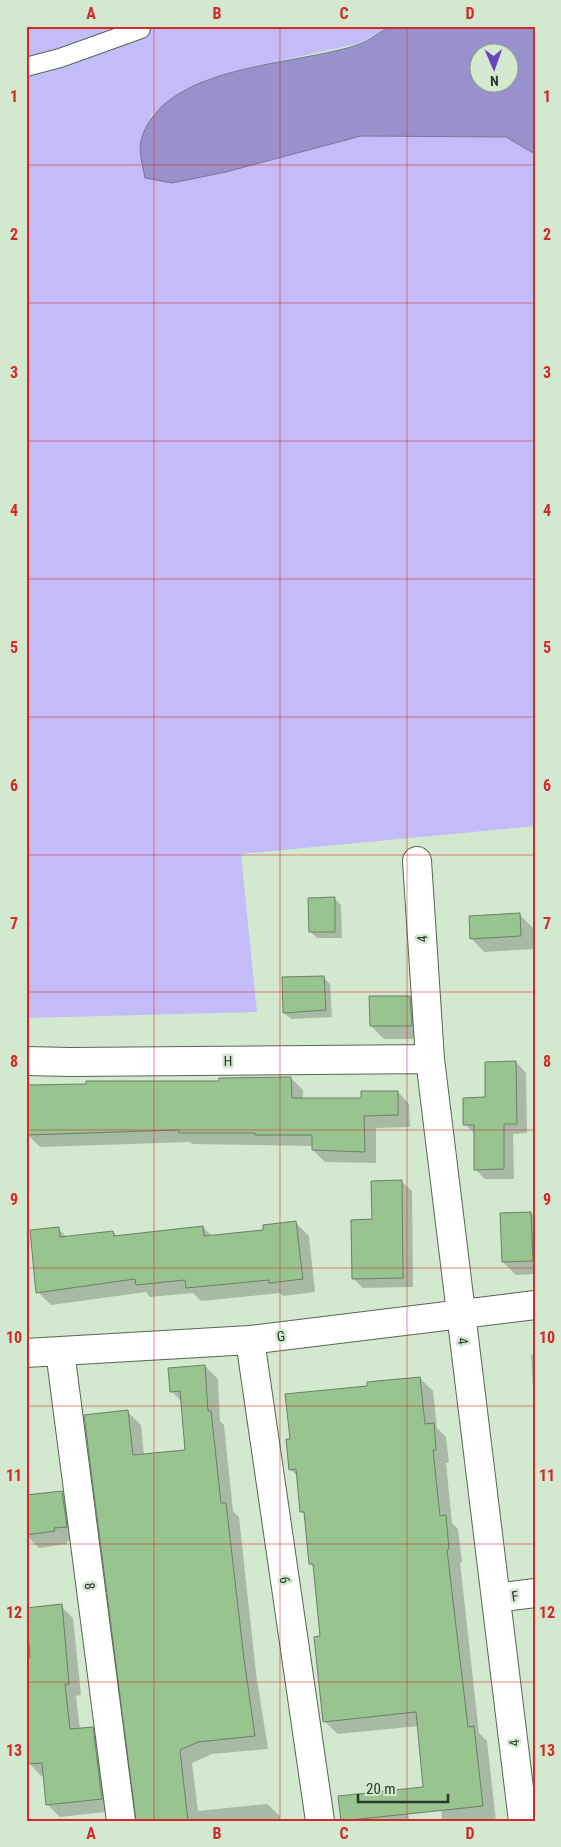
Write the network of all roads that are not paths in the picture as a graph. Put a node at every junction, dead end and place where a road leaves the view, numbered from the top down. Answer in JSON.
{"nodes":[{"id":1,"x":141,"y":29,"type":"dead end"},
{"id":2,"x":26,"y":67,"type":"edge"},
{"id":3,"x":417,"y":861,"type":"dead end"},
{"id":4,"x":430,"y":1059,"type":"junction"},
{"id":5,"x":26,"y":1061,"type":"edge"},
{"id":6,"x":535,"y":1304,"type":"edge"},
{"id":7,"x":460,"y":1314,"type":"junction"},
{"id":8,"x":250,"y":1340,"type":"junction"},
{"id":9,"x":60,"y":1351,"type":"junction"},
{"id":10,"x":26,"y":1353,"type":"edge"},
{"id":11,"x":535,"y":1593,"type":"edge"},
{"id":12,"x":496,"y":1598,"type":"junction"},
{"id":13,"x":527,"y":1818,"type":"edge"},
{"id":14,"x":121,"y":1821,"type":"edge"},
{"id":15,"x":320,"y":1821,"type":"edge"}],
"edges":[{"from":1,"to":2,"type":"lane"},
{"from":3,"to":4,"type":"street","name":"4"},
{"from":4,"to":5,"type":"street","name":"H"},
{"from":4,"to":7,"type":"street","name":"4"},
{"from":6,"to":7,"type":"street","name":"G"},
{"from":7,"to":8,"type":"street","name":"G"},
{"from":7,"to":12,"type":"street","name":"4"},
{"from":8,"to":9,"type":"street","name":"G"},
{"from":8,"to":15,"type":"street","name":"6"},
{"from":9,"to":10,"type":"street","name":"G"},
{"from":9,"to":14,"type":"street","name":"8"},
{"from":11,"to":12,"type":"street","name":"F"},
{"from":12,"to":13,"type":"street","name":"4"}]}
